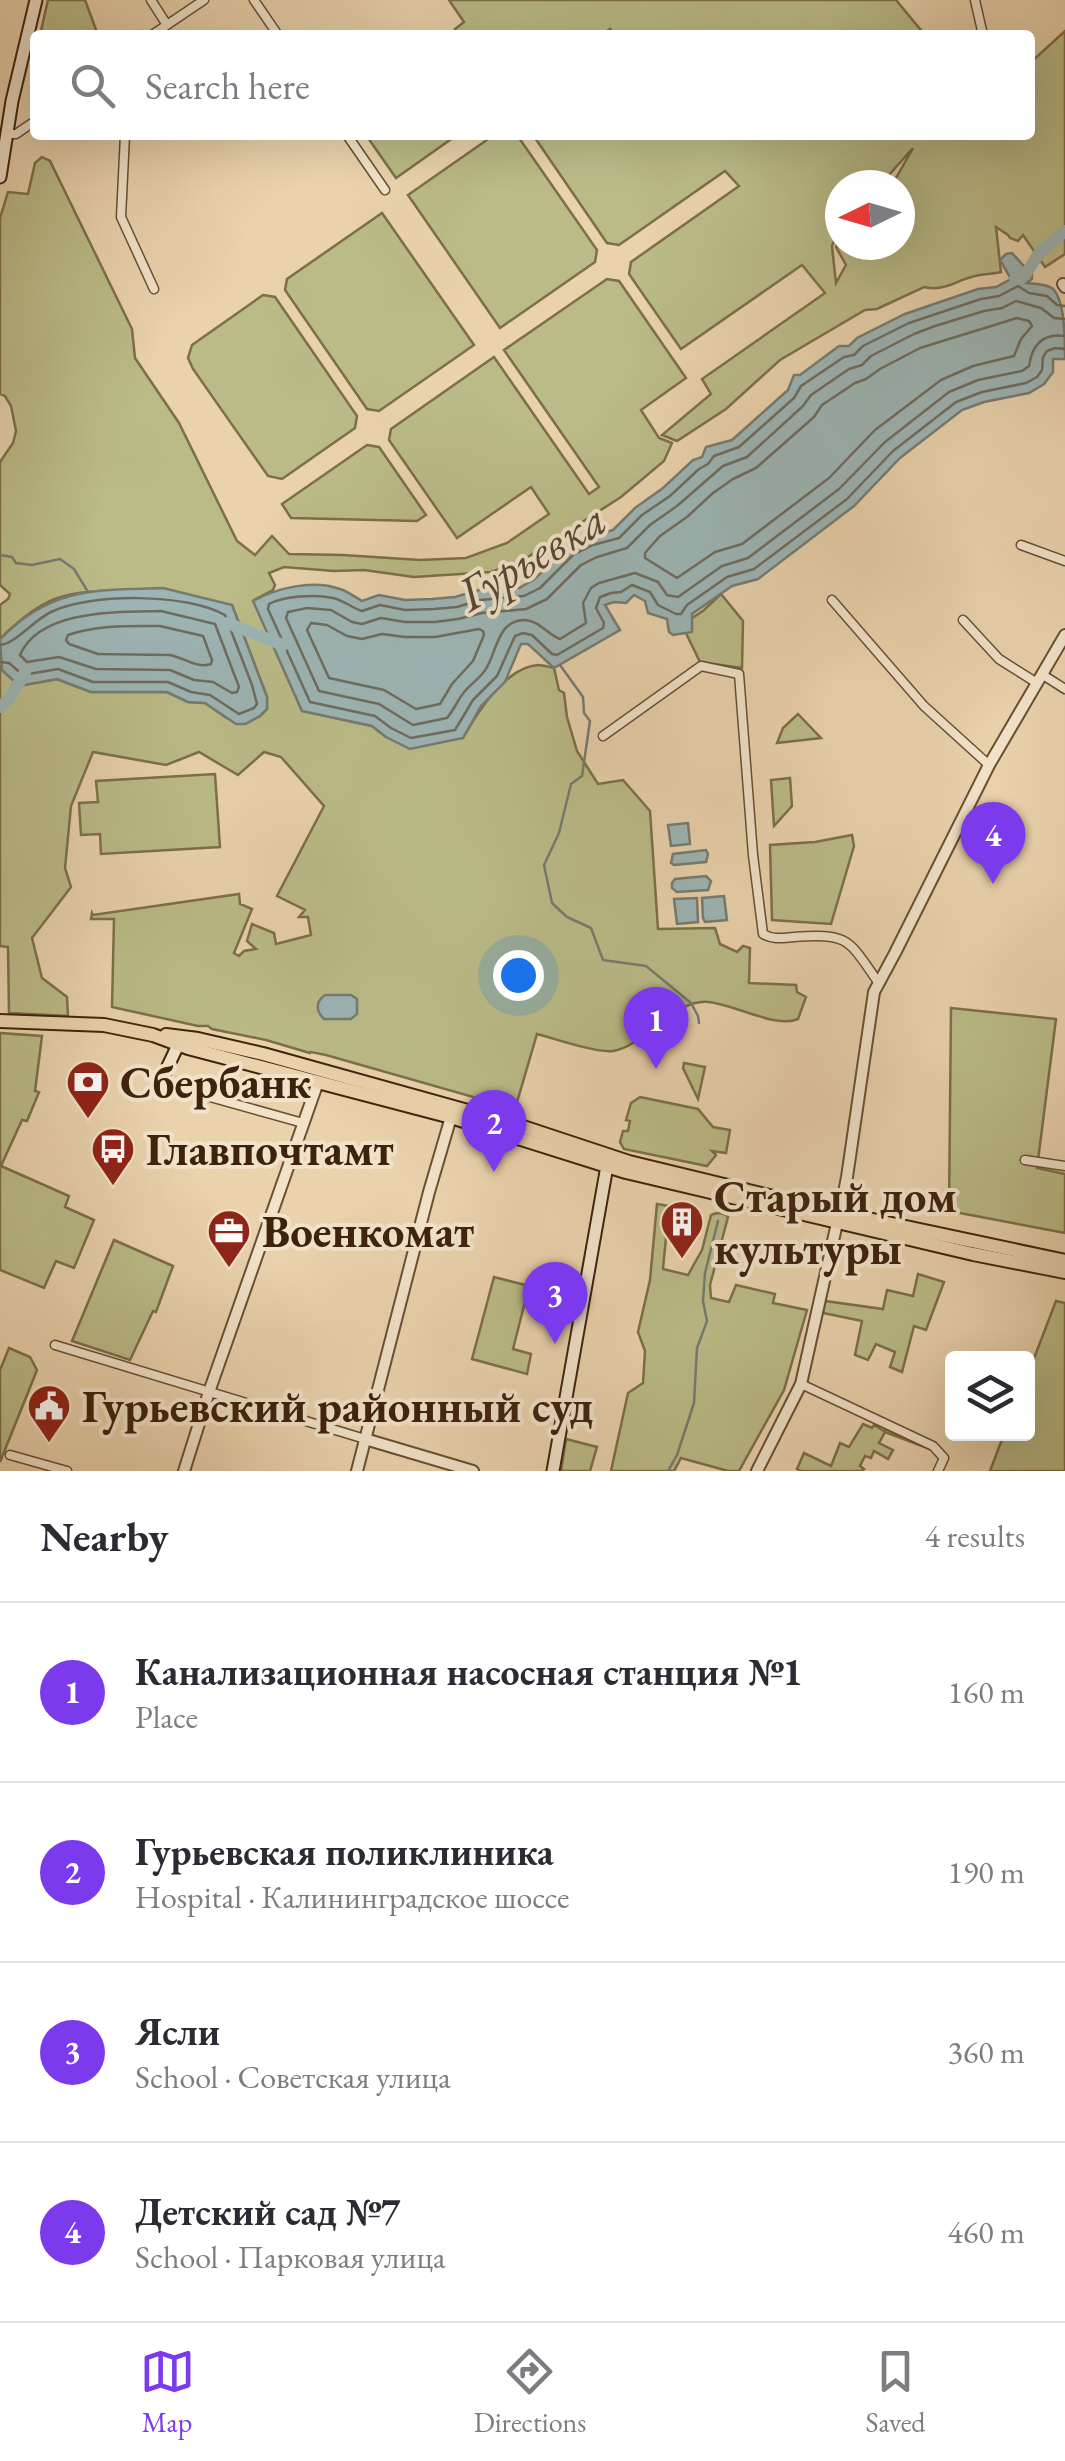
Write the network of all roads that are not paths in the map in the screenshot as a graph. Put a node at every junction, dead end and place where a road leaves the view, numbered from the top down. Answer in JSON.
{"nodes":[{"id":1,"x":36,"y":0,"type":"edge"},
{"id":2,"x":151,"y":0,"type":"edge"},
{"id":3,"x":204,"y":0,"type":"edge"},
{"id":4,"x":254,"y":0,"type":"edge"},
{"id":5,"x":976,"y":0,"type":"edge"},
{"id":6,"x":168,"y":25,"type":"junction"},
{"id":7,"x":160,"y":30,"type":"edge"},
{"id":8,"x":275,"y":30,"type":"edge"},
{"id":9,"x":982,"y":30,"type":"edge"},
{"id":10,"x":6,"y":101,"type":"edge"},
{"id":11,"x":30,"y":124,"type":"edge"},
{"id":12,"x":7,"y":134,"type":"junction"},
{"id":13,"x":125,"y":140,"type":"edge"},
{"id":14,"x":350,"y":140,"type":"edge"},
{"id":15,"x":0,"y":176,"type":"edge"},
{"id":16,"x":385,"y":190,"type":"dead end"},
{"id":17,"x":154,"y":288,"type":"dead end"},
{"id":18,"x":1021,"y":546,"type":"dead end"},
{"id":19,"x":1065,"y":561,"type":"edge"},
{"id":20,"x":832,"y":600,"type":"dead end"},
{"id":21,"x":963,"y":620,"type":"dead end"},
{"id":22,"x":1065,"y":635,"type":"edge"},
{"id":23,"x":1040,"y":679,"type":"junction"},
{"id":24,"x":1065,"y":688,"type":"edge"},
{"id":25,"x":604,"y":736,"type":"dead end"},
{"id":26,"x":989,"y":765,"type":"junction"},
{"id":27,"x":878,"y":982,"type":"junction"},
{"id":28,"x":0,"y":1021,"type":"edge"},
{"id":29,"x":168,"y":1043,"type":"junction"},
{"id":30,"x":318,"y":1082,"type":"junction"},
{"id":31,"x":160,"y":1083,"type":"joint"},
{"id":32,"x":451,"y":1117,"type":"junction"},
{"id":33,"x":303,"y":1124,"type":"junction"},
{"id":34,"x":1025,"y":1160,"type":"dead end"},
{"id":35,"x":608,"y":1161,"type":"junction"},
{"id":36,"x":1065,"y":1166,"type":"edge"},
{"id":37,"x":838,"y":1218,"type":"junction"},
{"id":38,"x":1065,"y":1261,"type":"edge"},
{"id":39,"x":1065,"y":1272,"type":"edge"},
{"id":40,"x":55,"y":1345,"type":"dead end"},
{"id":41,"x":801,"y":1384,"type":"junction"},
{"id":42,"x":210,"y":1392,"type":"junction"},
{"id":43,"x":365,"y":1439,"type":"junction"},
{"id":44,"x":10,"y":1454,"type":"dead end"},
{"id":45,"x":67,"y":1471,"type":"edge"},
{"id":46,"x":184,"y":1471,"type":"edge"},
{"id":47,"x":357,"y":1471,"type":"edge"},
{"id":48,"x":473,"y":1471,"type":"edge"},
{"id":49,"x":553,"y":1471,"type":"edge"},
{"id":50,"x":757,"y":1471,"type":"edge"},
{"id":51,"x":938,"y":1471,"type":"edge"}],
"edges":[{"from":1,"to":10,"type":"main road"},
{"from":2,"to":6,"type":"street"},
{"from":3,"to":6,"type":"street"},
{"from":4,"to":8,"type":"street"},
{"from":5,"to":9,"type":"street"},
{"from":6,"to":7,"type":"street"},
{"from":10,"to":12,"type":"main road"},
{"from":11,"to":12,"type":"street"},
{"from":12,"to":15,"type":"main road"},
{"from":13,"to":17,"type":"street"},
{"from":14,"to":16,"type":"street"},
{"from":18,"to":19,"type":"street"},
{"from":20,"to":26,"type":"street"},
{"from":21,"to":23,"type":"street"},
{"from":22,"to":23,"type":"street"},
{"from":23,"to":24,"type":"street"},
{"from":23,"to":26,"type":"street"},
{"from":25,"to":27,"type":"street"},
{"from":26,"to":27,"type":"street"},
{"from":27,"to":37,"type":"street"},
{"from":28,"to":29,"type":"main road"},
{"from":29,"to":30,"type":"main road"},
{"from":29,"to":31,"type":"main road"},
{"from":29,"to":35,"type":"main road"},
{"from":30,"to":32,"type":"main road"},
{"from":30,"to":33,"type":"street"},
{"from":31,"to":33,"type":"street"},
{"from":32,"to":35,"type":"main road"},
{"from":32,"to":43,"type":"street"},
{"from":33,"to":42,"type":"street"},
{"from":34,"to":36,"type":"street"},
{"from":35,"to":37,"type":"main road"},
{"from":35,"to":49,"type":"main road"},
{"from":37,"to":38,"type":"main road"},
{"from":37,"to":39,"type":"main road"},
{"from":37,"to":41,"type":"street"},
{"from":40,"to":42,"type":"street"},
{"from":41,"to":50,"type":"street"},
{"from":41,"to":51,"type":"street"},
{"from":42,"to":43,"type":"street"},
{"from":42,"to":46,"type":"street"},
{"from":43,"to":47,"type":"street"},
{"from":43,"to":48,"type":"street"},
{"from":44,"to":45,"type":"street"}]}
